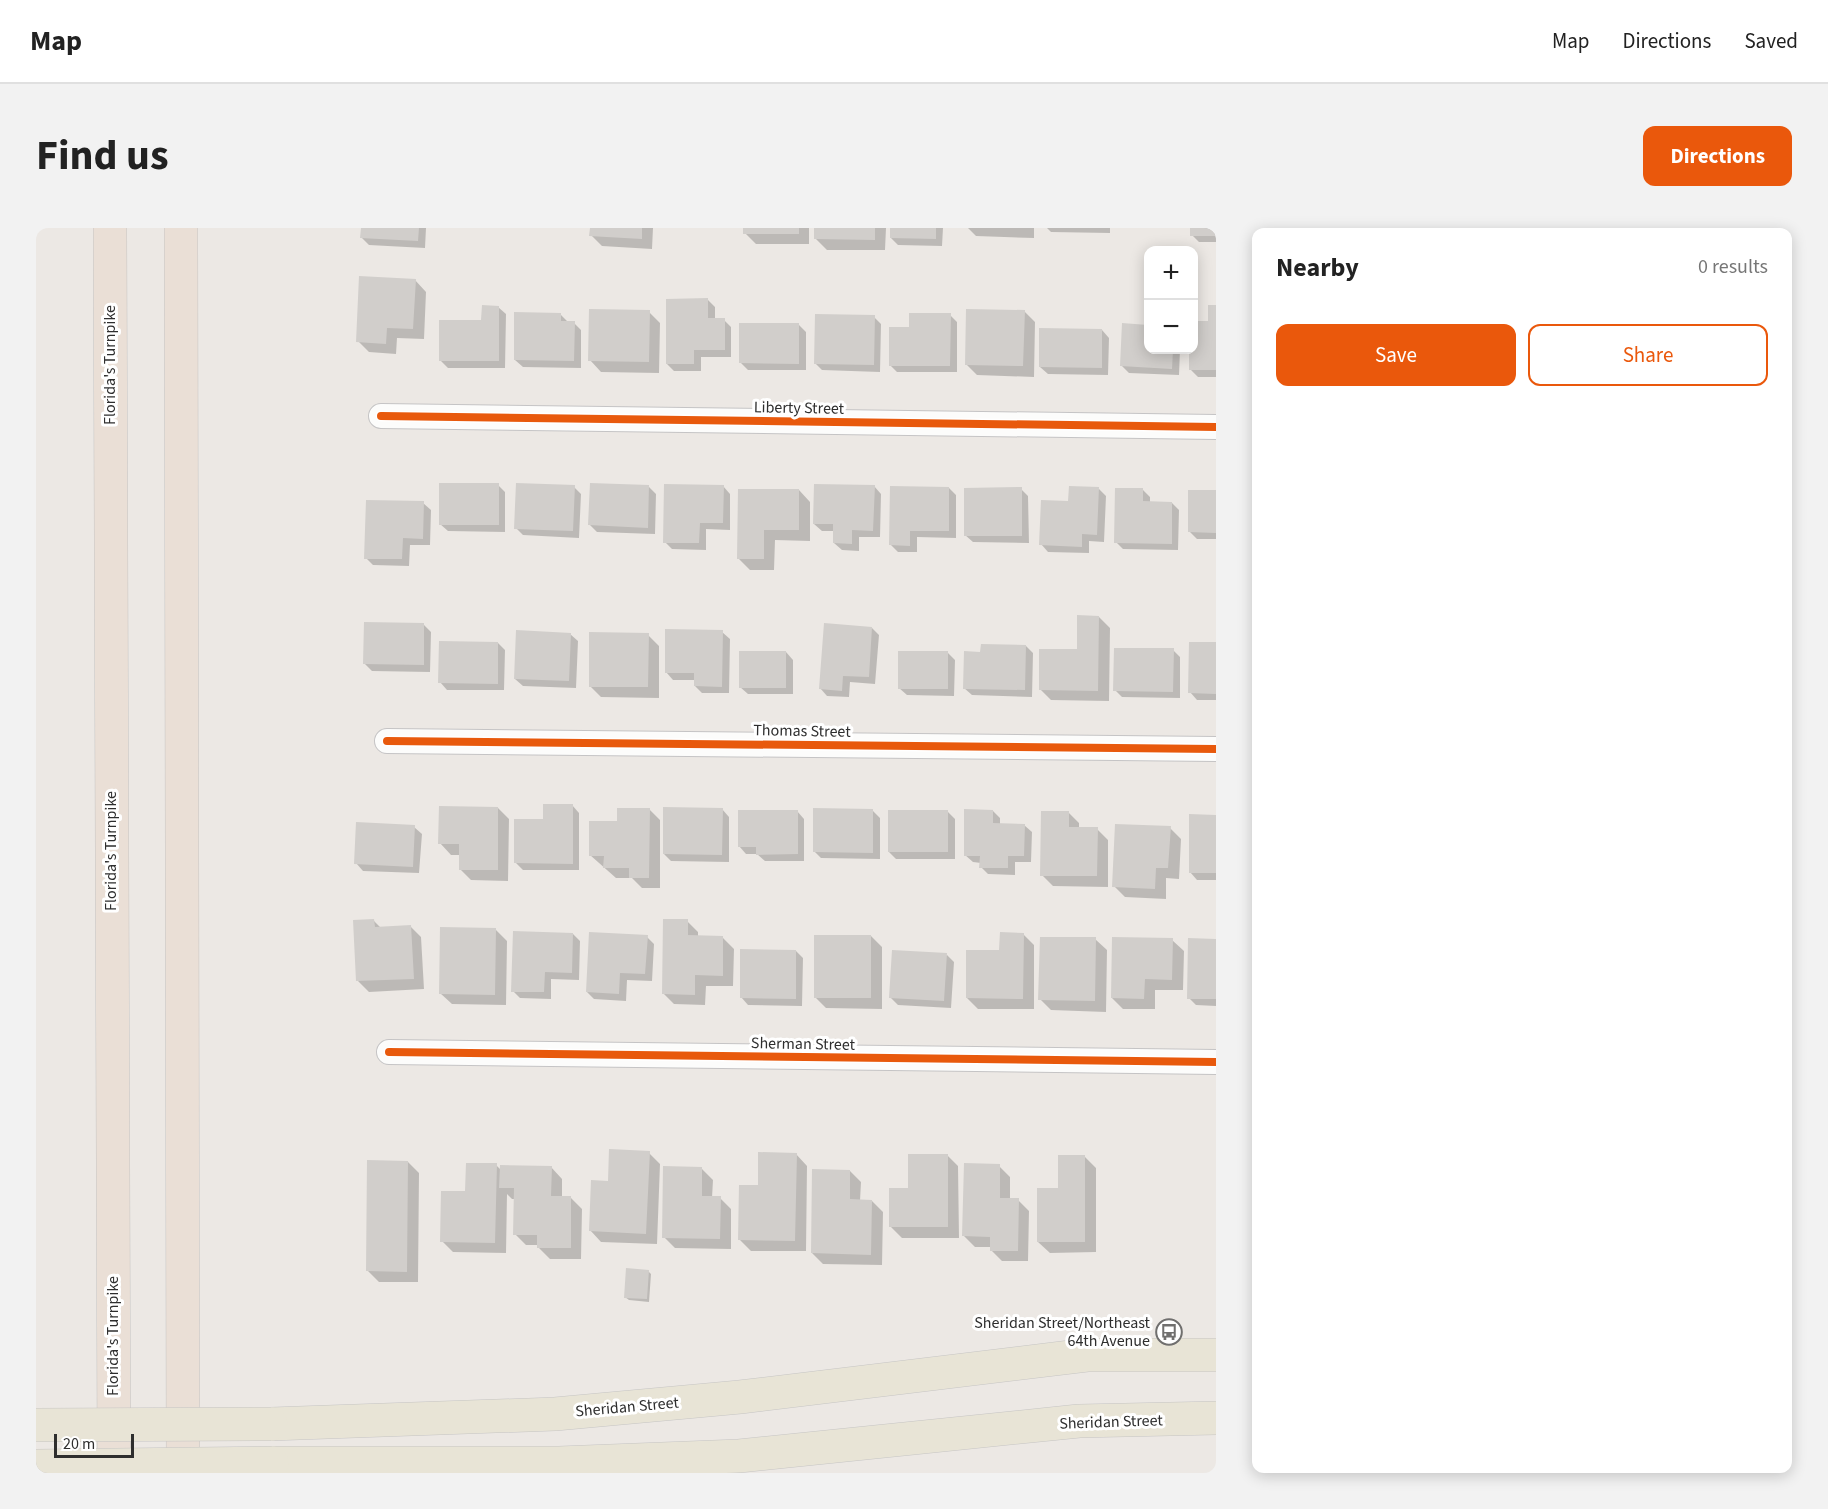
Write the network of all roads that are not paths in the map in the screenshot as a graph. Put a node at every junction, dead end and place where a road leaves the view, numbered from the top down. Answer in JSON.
{"nodes":[{"id":1,"x":110,"y":228,"type":"edge"},
{"id":2,"x":181,"y":228,"type":"edge"},
{"id":3,"x":381,"y":416,"type":"dead end"},
{"id":4,"x":1216,"y":427,"type":"edge"},
{"id":5,"x":387,"y":741,"type":"dead end"},
{"id":6,"x":1216,"y":749,"type":"edge"},
{"id":7,"x":389,"y":1052,"type":"dead end"},
{"id":8,"x":1216,"y":1062,"type":"edge"},
{"id":9,"x":1216,"y":1355,"type":"edge"},
{"id":10,"x":1216,"y":1418,"type":"edge"},
{"id":11,"x":36,"y":1425,"type":"edge"},
{"id":12,"x":36,"y":1466,"type":"edge"},
{"id":13,"x":114,"y":1473,"type":"edge"},
{"id":14,"x":183,"y":1473,"type":"edge"}],
"edges":[{"from":1,"to":13,"type":"highway","name":"Florida's Turnpike"},
{"from":2,"to":14,"type":"highway"},
{"from":3,"to":4,"type":"street","name":"Liberty Street"},
{"from":5,"to":6,"type":"street","name":"Thomas Street"},
{"from":7,"to":8,"type":"street","name":"Sherman Street"},
{"from":9,"to":11,"type":"main road","name":"Sheridan Street","bridge":true},
{"from":10,"to":12,"type":"main road","name":"Sheridan Street","bridge":true}]}
